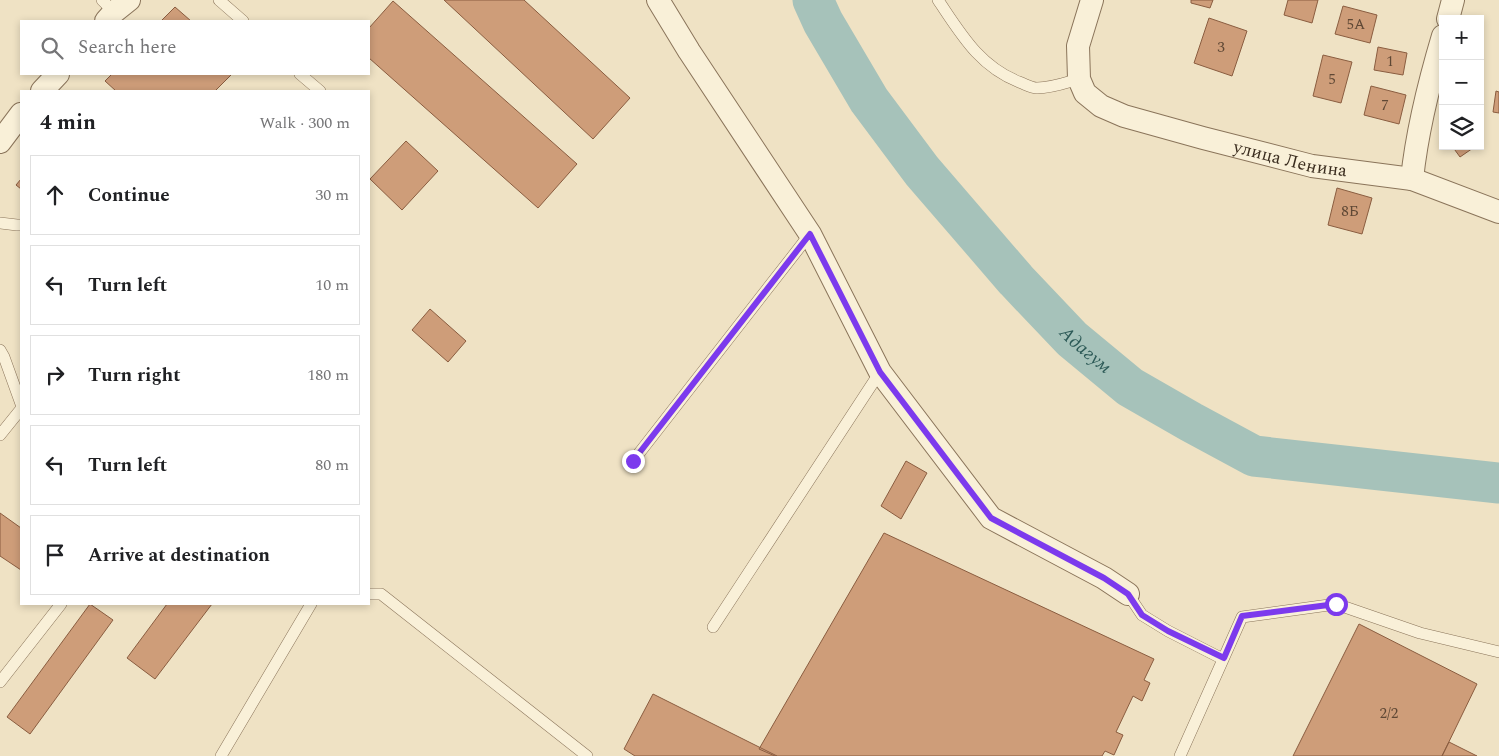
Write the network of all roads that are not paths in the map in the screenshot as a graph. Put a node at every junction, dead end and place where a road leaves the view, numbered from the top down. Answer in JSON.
{"nodes":[{"id":1,"x":219,"y":0,"type":"edge"},
{"id":2,"x":658,"y":0,"type":"edge"},
{"id":3,"x":938,"y":0,"type":"edge"},
{"id":4,"x":1092,"y":0,"type":"edge"},
{"id":5,"x":1454,"y":0,"type":"edge"},
{"id":6,"x":1449,"y":15,"type":"edge"},
{"id":7,"x":241,"y":20,"type":"edge"},
{"id":8,"x":1439,"y":49,"type":"edge"},
{"id":9,"x":57,"y":75,"type":"edge"},
{"id":10,"x":301,"y":75,"type":"edge"},
{"id":11,"x":1082,"y":86,"type":"junction"},
{"id":12,"x":43,"y":90,"type":"edge"},
{"id":13,"x":319,"y":90,"type":"edge"},
{"id":14,"x":20,"y":115,"type":"edge"},
{"id":15,"x":0,"y":142,"type":"edge"},
{"id":16,"x":1412,"y":179,"type":"junction"},
{"id":17,"x":1499,"y":212,"type":"edge"},
{"id":18,"x":0,"y":223,"type":"edge"},
{"id":19,"x":20,"y":224,"type":"edge"},
{"id":20,"x":810,"y":234,"type":"junction"},
{"id":21,"x":0,"y":350,"type":"edge"},
{"id":22,"x":880,"y":372,"type":"junction"},
{"id":23,"x":20,"y":401,"type":"edge"},
{"id":24,"x":20,"y":410,"type":"edge"},
{"id":25,"x":0,"y":436,"type":"edge"},
{"id":26,"x":633,"y":461,"type":"dead end"},
{"id":27,"x":370,"y":594,"type":"edge"},
{"id":28,"x":1128,"y":594,"type":"joint"},
{"id":29,"x":60,"y":605,"type":"edge"},
{"id":30,"x":310,"y":605,"type":"edge"},
{"id":31,"x":713,"y":628,"type":"dead end"},
{"id":32,"x":1499,"y":652,"type":"edge"},
{"id":33,"x":1224,"y":658,"type":"junction"},
{"id":34,"x":0,"y":682,"type":"edge"},
{"id":35,"x":221,"y":756,"type":"edge"},
{"id":36,"x":588,"y":756,"type":"edge"},
{"id":37,"x":1180,"y":756,"type":"edge"}],
"edges":[{"from":1,"to":7,"type":"lane"},
{"from":2,"to":20,"type":"street"},
{"from":3,"to":11,"type":"lane"},
{"from":4,"to":11,"type":"street"},
{"from":5,"to":6,"type":"street"},
{"from":8,"to":16,"type":"street"},
{"from":9,"to":12,"type":"street"},
{"from":10,"to":13,"type":"lane"},
{"from":11,"to":16,"type":"street","name":"улица Ленина"},
{"from":14,"to":15,"type":"street"},
{"from":16,"to":17,"type":"street","name":"улица Ленина"},
{"from":18,"to":19,"type":"lane"},
{"from":20,"to":22,"type":"street"},
{"from":20,"to":26,"type":"lane"},
{"from":21,"to":23,"type":"lane"},
{"from":22,"to":28,"type":"street"},
{"from":22,"to":31,"type":"lane"},
{"from":24,"to":25,"type":"lane"},
{"from":27,"to":36,"type":"lane"},
{"from":28,"to":33,"type":"lane"},
{"from":29,"to":34,"type":"lane"},
{"from":30,"to":35,"type":"lane"},
{"from":32,"to":33,"type":"lane"},
{"from":33,"to":37,"type":"lane"}]}
